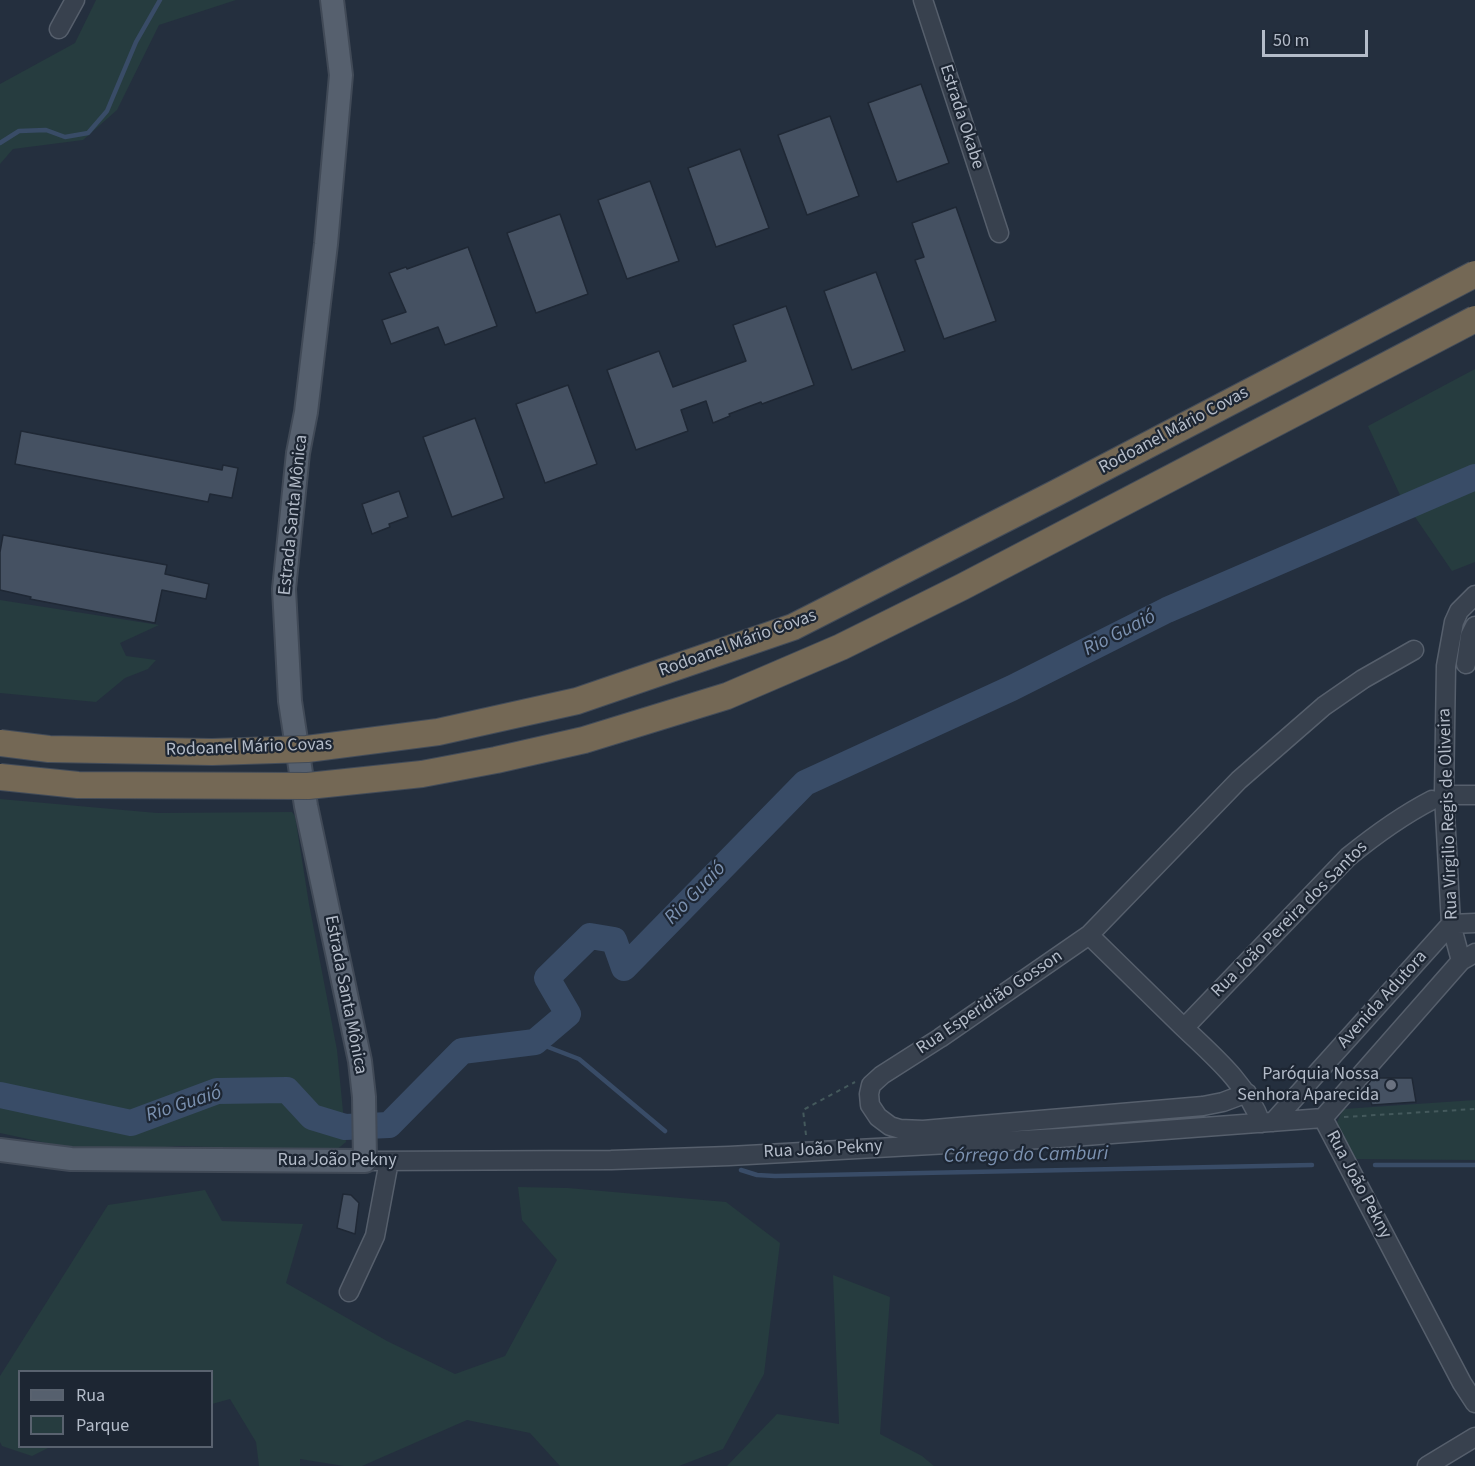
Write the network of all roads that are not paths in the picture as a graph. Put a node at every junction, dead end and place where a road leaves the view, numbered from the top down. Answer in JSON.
{"nodes":[{"id":1,"x":75,"y":0,"type":"edge"},
{"id":2,"x":332,"y":0,"type":"edge"},
{"id":3,"x":923,"y":0,"type":"edge"},
{"id":4,"x":59,"y":29,"type":"dead end"},
{"id":5,"x":999,"y":233,"type":"dead end"},
{"id":6,"x":1475,"y":274,"type":"edge"},
{"id":7,"x":1475,"y":319,"type":"edge"},
{"id":8,"x":1475,"y":595,"type":"edge"},
{"id":9,"x":1475,"y":626,"type":"edge"},
{"id":10,"x":1414,"y":650,"type":"dead end"},
{"id":11,"x":1470,"y":664,"type":"edge"},
{"id":12,"x":1446,"y":666,"type":"junction"},
{"id":13,"x":0,"y":743,"type":"edge"},
{"id":14,"x":0,"y":777,"type":"edge"},
{"id":15,"x":1475,"y":795,"type":"edge"},
{"id":16,"x":1438,"y":797,"type":"junction"},
{"id":17,"x":1475,"y":923,"type":"edge"},
{"id":18,"x":1451,"y":924,"type":"junction"},
{"id":19,"x":1089,"y":934,"type":"junction"},
{"id":20,"x":1468,"y":957,"type":"edge"},
{"id":21,"x":1184,"y":1028,"type":"junction"},
{"id":22,"x":1247,"y":1093,"type":"junction"},
{"id":23,"x":1298,"y":1094,"type":"junction"},
{"id":24,"x":1323,"y":1118,"type":"junction"},
{"id":25,"x":1267,"y":1122,"type":"junction"},
{"id":26,"x":0,"y":1150,"type":"edge"},
{"id":27,"x":365,"y":1154,"type":"junction"},
{"id":28,"x":389,"y":1161,"type":"junction"},
{"id":29,"x":349,"y":1292,"type":"dead end"},
{"id":30,"x":1475,"y":1403,"type":"edge"},
{"id":31,"x":1475,"y":1437,"type":"edge"},
{"id":32,"x":1427,"y":1466,"type":"edge"}],
"edges":[{"from":1,"to":4,"type":"street"},
{"from":2,"to":27,"type":"main road","name":"Estrada Santa Mônica"},
{"from":3,"to":5,"type":"street","name":"Estrada Okabe"},
{"from":6,"to":13,"type":"highway","name":"Rodoanel Mário Covas","bridge":true},
{"from":7,"to":14,"type":"highway","name":"Rodoanel Mário Covas","bridge":true},
{"from":8,"to":12,"type":"street","name":"Rua Virgilio Regis de Oliveira"},
{"from":9,"to":11,"type":"street"},
{"from":10,"to":19,"type":"street","name":"Rua Esperidião Gosson"},
{"from":11,"to":12,"type":"street"},
{"from":12,"to":16,"type":"street","name":"Rua Virgilio Regis de Oliveira"},
{"from":15,"to":16,"type":"street"},
{"from":16,"to":18,"type":"street","name":"Rua Virgilio Regis de Oliveira"},
{"from":16,"to":21,"type":"street","name":"Rua João Pereira dos Santos"},
{"from":17,"to":18,"type":"street"},
{"from":18,"to":20,"type":"street","name":"Rua Virgilio Regis de Oliveira"},
{"from":18,"to":23,"type":"street","name":"Avenida Adutora"},
{"from":19,"to":21,"type":"street"},
{"from":19,"to":22,"type":"street","name":"Rua Esperidião Gosson"},
{"from":20,"to":24,"type":"street"},
{"from":21,"to":22,"type":"street"},
{"from":22,"to":25,"type":"street"},
{"from":23,"to":24,"type":"street"},
{"from":23,"to":25,"type":"street","name":"Avenida Adutora"},
{"from":24,"to":25,"type":"street","name":"Rua João Pekny"},
{"from":24,"to":30,"type":"street","name":"Rua João Pekny"},
{"from":25,"to":28,"type":"street","name":"Rua João Pekny"},
{"from":26,"to":27,"type":"main road","name":"Rua João Pekny"},
{"from":27,"to":28,"type":"street","name":"Rua João Pekny"},
{"from":28,"to":29,"type":"street"},
{"from":31,"to":32,"type":"street"}]}
